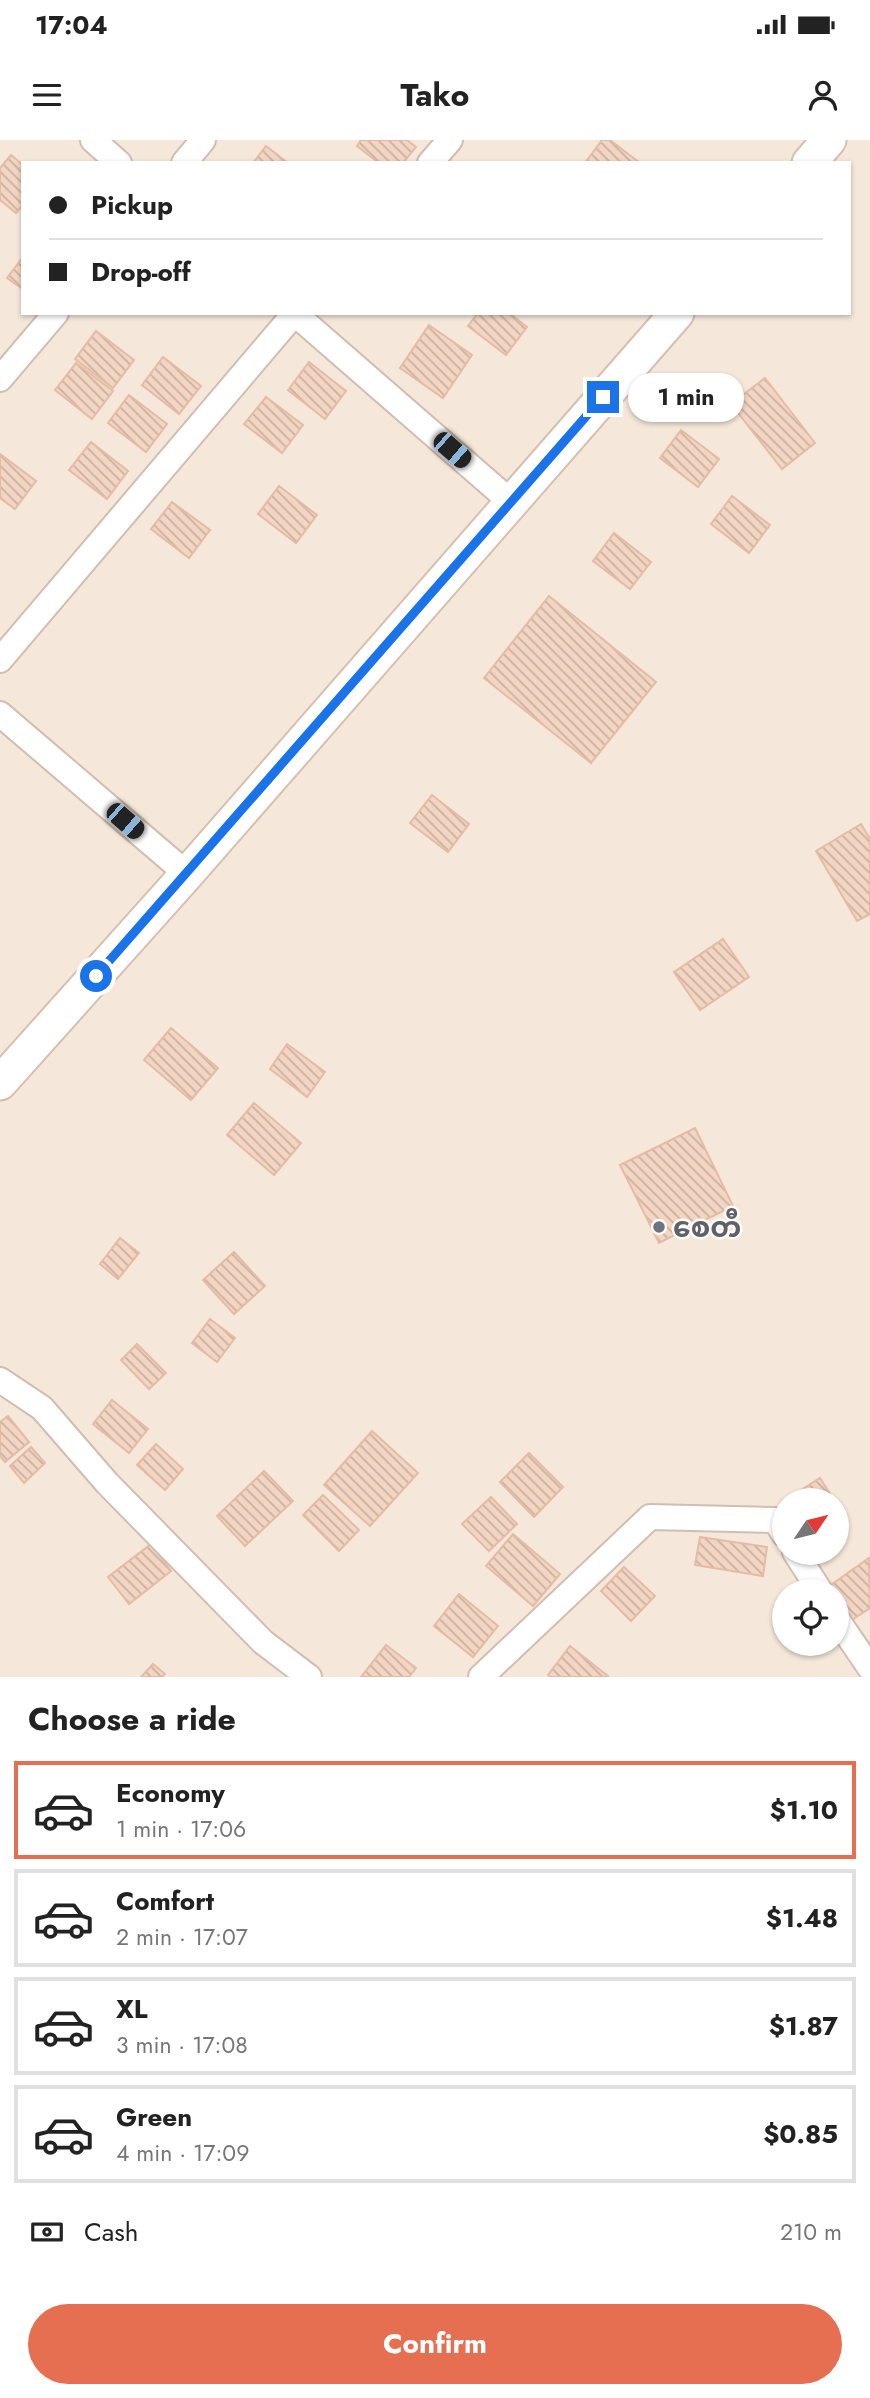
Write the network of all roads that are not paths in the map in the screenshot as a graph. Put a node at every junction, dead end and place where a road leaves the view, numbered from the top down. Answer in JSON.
{"nodes":[{"id":1,"x":93,"y":140,"type":"edge"},
{"id":2,"x":203,"y":140,"type":"edge"},
{"id":3,"x":450,"y":140,"type":"edge"},
{"id":4,"x":829,"y":140,"type":"edge"},
{"id":5,"x":117,"y":161,"type":"edge"},
{"id":6,"x":186,"y":161,"type":"edge"},
{"id":7,"x":432,"y":161,"type":"edge"},
{"id":8,"x":811,"y":161,"type":"edge"},
{"id":9,"x":54,"y":315,"type":"edge"},
{"id":10,"x":292,"y":315,"type":"edge"},
{"id":11,"x":296,"y":315,"type":"edge"},
{"id":12,"x":675,"y":315,"type":"edge"},
{"id":13,"x":0,"y":379,"type":"edge"},
{"id":14,"x":511,"y":502,"type":"junction"},
{"id":15,"x":0,"y":660,"type":"edge"},
{"id":16,"x":0,"y":714,"type":"edge"},
{"id":17,"x":187,"y":874,"type":"junction"},
{"id":18,"x":0,"y":1083,"type":"edge"},
{"id":19,"x":0,"y":1380,"type":"edge"},
{"id":20,"x":772,"y":1520,"type":"edge"},
{"id":21,"x":849,"y":1637,"type":"edge"},
{"id":22,"x":870,"y":1668,"type":"edge"},
{"id":23,"x":309,"y":1677,"type":"edge"},
{"id":24,"x":481,"y":1677,"type":"edge"}],
"edges":[{"from":1,"to":5,"type":"street"},
{"from":2,"to":6,"type":"street"},
{"from":3,"to":7,"type":"street"},
{"from":4,"to":8,"type":"main road"},
{"from":9,"to":13,"type":"street"},
{"from":10,"to":15,"type":"street"},
{"from":11,"to":14,"type":"street"},
{"from":12,"to":14,"type":"main road"},
{"from":14,"to":17,"type":"main road"},
{"from":16,"to":17,"type":"street"},
{"from":17,"to":18,"type":"main road"},
{"from":19,"to":23,"type":"street"},
{"from":20,"to":24,"type":"street"},
{"from":21,"to":22,"type":"street"}]}
